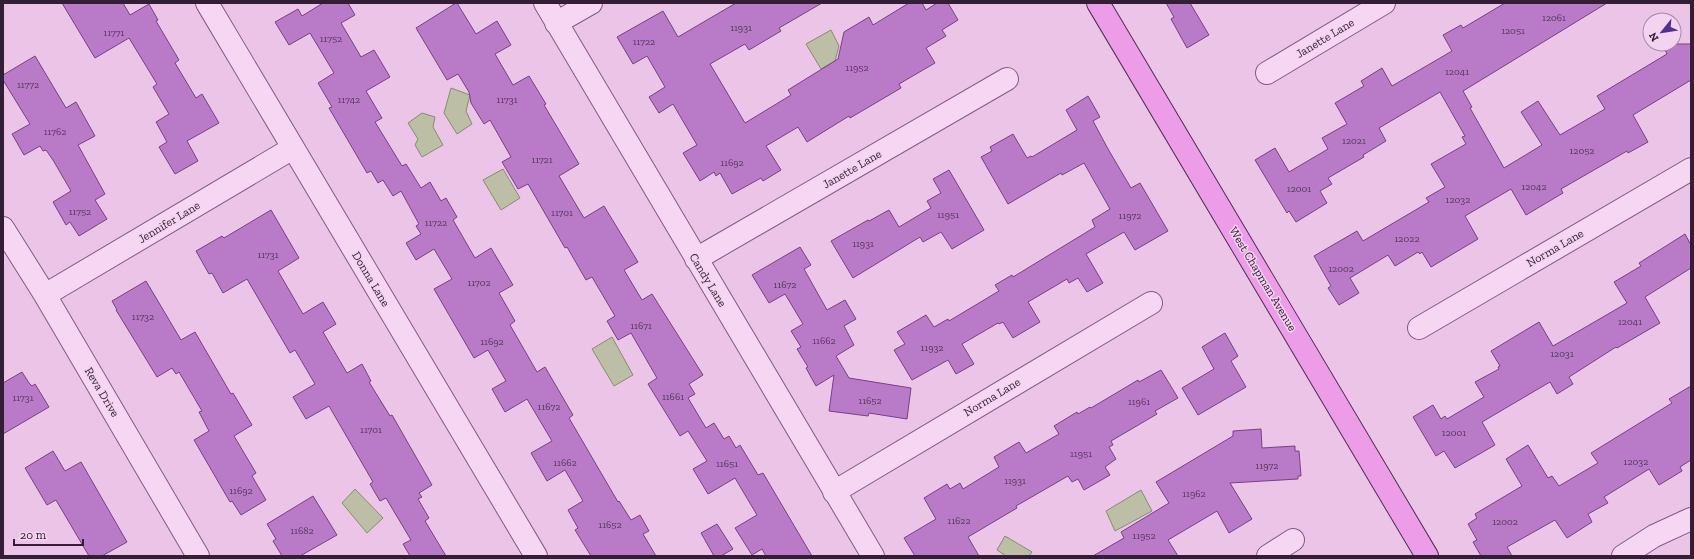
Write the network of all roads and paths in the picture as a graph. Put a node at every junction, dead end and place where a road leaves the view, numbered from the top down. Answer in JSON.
{"nodes":[{"id":1,"x":207,"y":3,"type":"edge"},
{"id":2,"x":544,"y":3,"type":"edge"},
{"id":3,"x":590,"y":3,"type":"edge"},
{"id":4,"x":1098,"y":3,"type":"edge"},
{"id":5,"x":1384,"y":3,"type":"edge"},
{"id":6,"x":556,"y":23,"type":"junction"},
{"id":7,"x":1267,"y":73,"type":"dead end"},
{"id":8,"x":1007,"y":79,"type":"dead end"},
{"id":9,"x":293,"y":148,"type":"junction"},
{"id":10,"x":1691,"y":169,"type":"edge"},
{"id":11,"x":3,"y":228,"type":"edge"},
{"id":12,"x":696,"y":259,"type":"junction"},
{"id":13,"x":44,"y":295,"type":"junction"},
{"id":14,"x":1150,"y":303,"type":"dead end"},
{"id":15,"x":1419,"y":328,"type":"dead end"},
{"id":16,"x":834,"y":492,"type":"junction"},
{"id":17,"x":1691,"y":518,"type":"edge"},
{"id":18,"x":1293,"y":540,"type":"dead end"},
{"id":19,"x":198,"y":556,"type":"edge"},
{"id":20,"x":536,"y":556,"type":"edge"},
{"id":21,"x":873,"y":556,"type":"edge"},
{"id":22,"x":1268,"y":556,"type":"edge"},
{"id":23,"x":1426,"y":556,"type":"edge"},
{"id":24,"x":1623,"y":556,"type":"edge"}],
"edges":[{"from":1,"to":9,"type":"street","name":"Donna Lane"},
{"from":2,"to":6,"type":"street","name":"Candy Lane"},
{"from":3,"to":6,"type":"street"},
{"from":4,"to":23,"type":"main road","name":"West Chapman Avenue"},
{"from":5,"to":7,"type":"street","name":"Janette Lane"},
{"from":6,"to":12,"type":"street","name":"Candy Lane"},
{"from":8,"to":12,"type":"street","name":"Janette Lane"},
{"from":9,"to":13,"type":"street","name":"Jennifer Lane"},
{"from":9,"to":20,"type":"street","name":"Donna Lane"},
{"from":10,"to":15,"type":"street","name":"Norma Lane"},
{"from":11,"to":13,"type":"street","name":"Reva Drive"},
{"from":12,"to":16,"type":"street","name":"Candy Lane"},
{"from":13,"to":19,"type":"street","name":"Reva Drive"},
{"from":14,"to":16,"type":"street","name":"Norma Lane"},
{"from":16,"to":21,"type":"street","name":"Candy Lane"},
{"from":17,"to":24,"type":"street"},
{"from":18,"to":22,"type":"street"}]}
